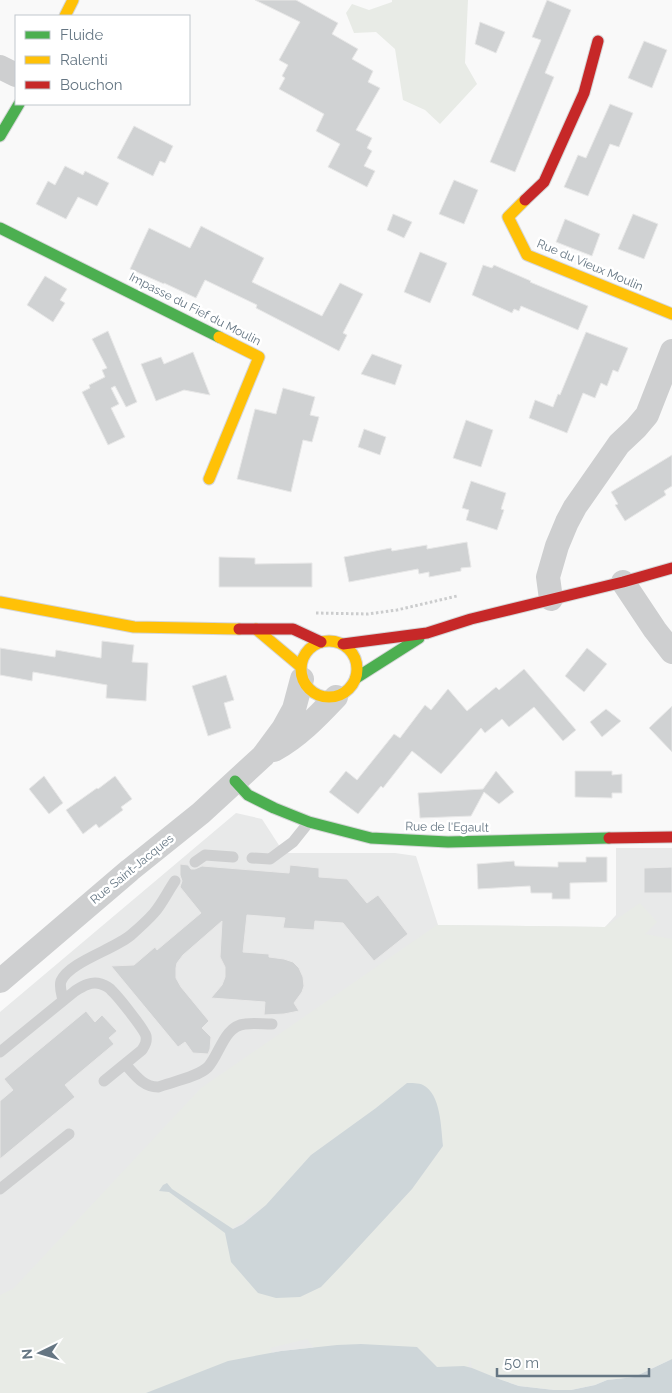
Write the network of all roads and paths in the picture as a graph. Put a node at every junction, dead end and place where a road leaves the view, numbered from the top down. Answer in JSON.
{"nodes":[{"id":1,"x":73,"y":0,"type":"edge"},
{"id":2,"x":66,"y":15,"type":"edge"},
{"id":3,"x":598,"y":41,"type":"dead end"},
{"id":4,"x":0,"y":67,"type":"edge"},
{"id":5,"x":15,"y":74,"type":"edge"},
{"id":6,"x":18,"y":105,"type":"edge"},
{"id":7,"x":0,"y":136,"type":"edge"},
{"id":8,"x":0,"y":228,"type":"edge"},
{"id":9,"x":672,"y":314,"type":"edge"},
{"id":10,"x":672,"y":352,"type":"edge"},
{"id":11,"x":209,"y":479,"type":"dead end"},
{"id":12,"x":672,"y":568,"type":"edge"},
{"id":13,"x":623,"y":582,"type":"junction"},
{"id":14,"x":459,"y":596,"type":"dead end"},
{"id":15,"x":551,"y":599,"type":"junction"},
{"id":16,"x":0,"y":602,"type":"edge"},
{"id":17,"x":313,"y":612,"type":"dead end"},
{"id":18,"x":256,"y":629,"type":"junction"},
{"id":19,"x":427,"y":633,"type":"junction"},
{"id":20,"x":321,"y":642,"type":"junction"},
{"id":21,"x":343,"y":644,"type":"junction"},
{"id":22,"x":672,"y":652,"type":"edge"},
{"id":23,"x":301,"y":673,"type":"junction"},
{"id":24,"x":356,"y":678,"type":"junction"},
{"id":25,"x":336,"y":697,"type":"junction"},
{"id":26,"x":263,"y":756,"type":"junction"},
{"id":27,"x":235,"y":782,"type":"junction"},
{"id":28,"x":309,"y":822,"type":"junction"},
{"id":29,"x":672,"y":837,"type":"edge"},
{"id":30,"x":233,"y":857,"type":"dead end"},
{"id":31,"x":252,"y":858,"type":"dead end"},
{"id":32,"x":196,"y":862,"type":"dead end"},
{"id":33,"x":175,"y":881,"type":"dead end"},
{"id":34,"x":0,"y":980,"type":"edge"},
{"id":35,"x":63,"y":1000,"type":"junction"},
{"id":36,"x":272,"y":1024,"type":"dead end"},
{"id":37,"x":0,"y":1052,"type":"edge"},
{"id":38,"x":124,"y":1064,"type":"junction"},
{"id":39,"x":104,"y":1081,"type":"dead end"},
{"id":40,"x":68,"y":1134,"type":"dead end"},
{"id":41,"x":0,"y":1189,"type":"edge"}],
"edges":[{"from":1,"to":2,"type":"street"},
{"from":3,"to":9,"type":"street","name":"Rue du Vieux Moulin"},
{"from":4,"to":5,"type":"street"},
{"from":6,"to":7,"type":"street"},
{"from":8,"to":11,"type":"street","name":"Impasse du Fief du Moulin"},
{"from":10,"to":15,"type":"street"},
{"from":12,"to":13,"type":"street"},
{"from":13,"to":15,"type":"street"},
{"from":13,"to":22,"type":"street"},
{"from":14,"to":17,"type":"path"},
{"from":15,"to":19,"type":"street"},
{"from":16,"to":18,"type":"street"},
{"from":18,"to":20,"type":"street"},
{"from":18,"to":23,"type":"street"},
{"from":19,"to":21,"type":"street"},
{"from":19,"to":24,"type":"street"},
{"from":20,"to":21,"type":"street"},
{"from":20,"to":23,"type":"street"},
{"from":21,"to":24,"type":"street"},
{"from":23,"to":25,"type":"street"},
{"from":23,"to":26,"type":"street","name":"Rue Saint-Jacques"},
{"from":24,"to":25,"type":"street"},
{"from":25,"to":26,"type":"street","name":"Rue Saint-Jacques"},
{"from":26,"to":27,"type":"street","name":"Rue Saint-Jacques"},
{"from":27,"to":28,"type":"street","name":"Rue de l'Egault"},
{"from":27,"to":34,"type":"street","name":"Rue Saint-Jacques"},
{"from":28,"to":29,"type":"street","name":"Rue de l'Egault"},
{"from":28,"to":31,"type":"lane"},
{"from":30,"to":32,"type":"lane"},
{"from":33,"to":35,"type":"lane"},
{"from":35,"to":37,"type":"lane"},
{"from":35,"to":38,"type":"lane"},
{"from":36,"to":38,"type":"lane"},
{"from":38,"to":39,"type":"lane"},
{"from":40,"to":41,"type":"lane"}]}
